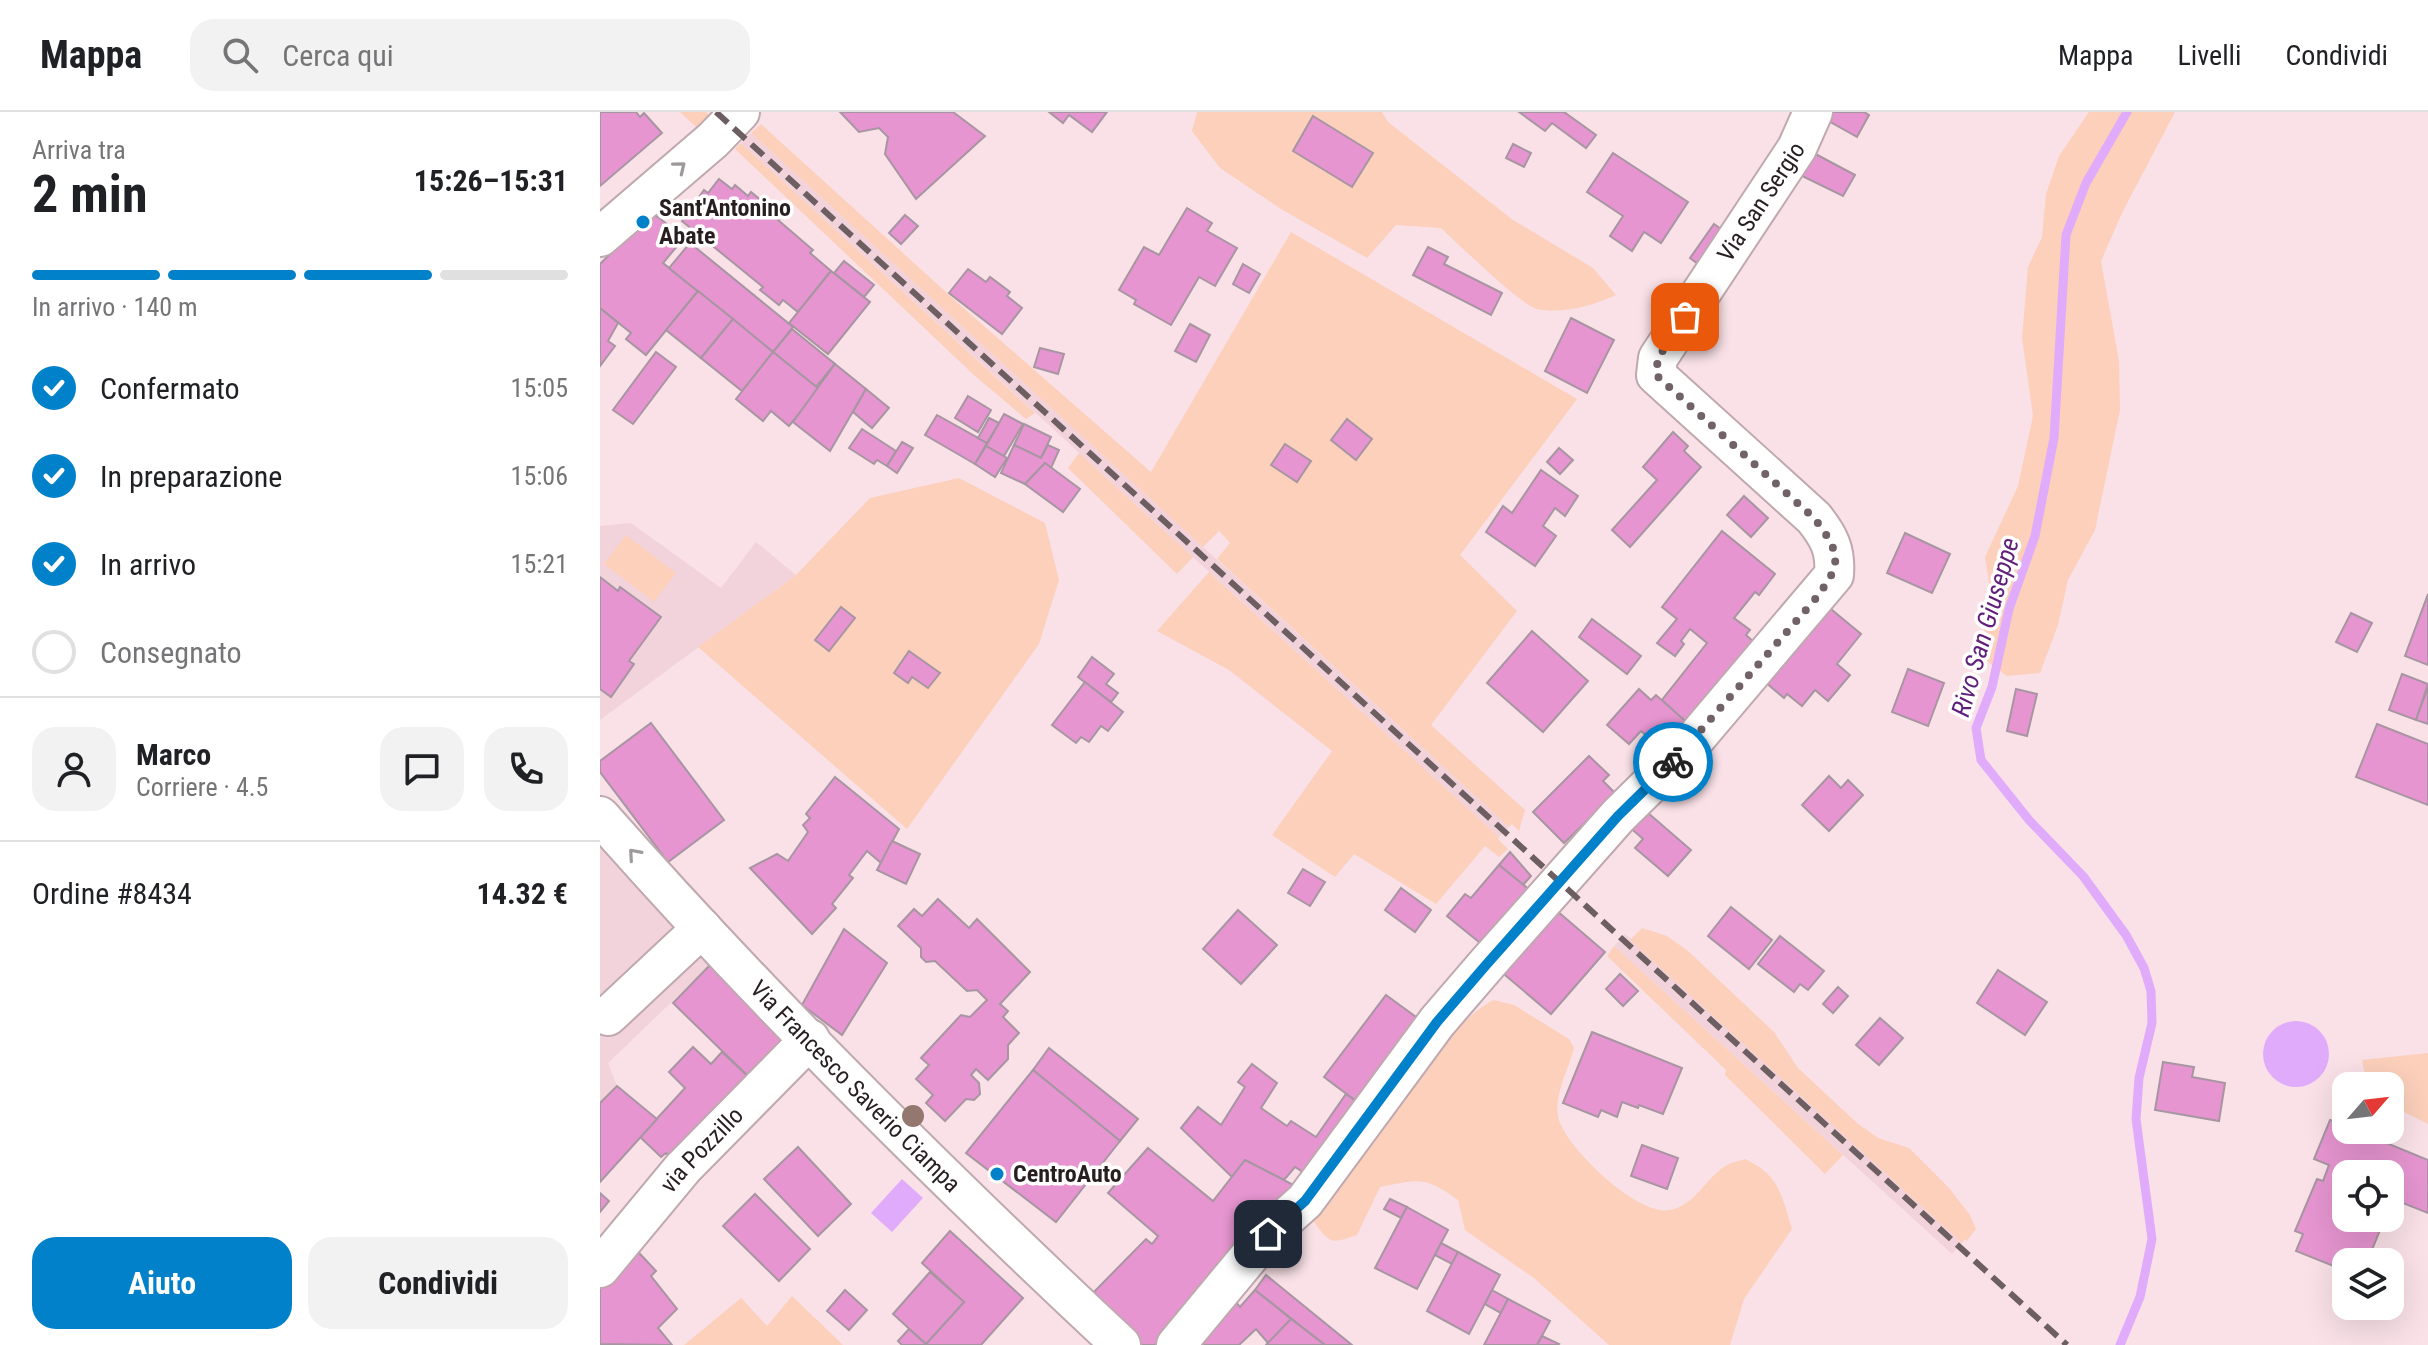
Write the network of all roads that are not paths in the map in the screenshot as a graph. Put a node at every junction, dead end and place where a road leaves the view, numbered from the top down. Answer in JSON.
{"nodes":[{"id":1,"x":740,"y":112,"type":"edge"},
{"id":2,"x":1813,"y":112,"type":"edge"},
{"id":3,"x":600,"y":237,"type":"edge"},
{"id":4,"x":600,"y":816,"type":"edge"},
{"id":5,"x":702,"y":928,"type":"junction"},
{"id":6,"x":608,"y":1016,"type":"dead end"},
{"id":7,"x":810,"y":1039,"type":"junction"},
{"id":8,"x":606,"y":1261,"type":"edge"},
{"id":9,"x":1121,"y":1345,"type":"edge"},
{"id":10,"x":1176,"y":1345,"type":"edge"}],
"edges":[{"from":3,"to":1,"type":"street","one_way":true},
{"from":2,"to":10,"type":"street","name":"Via San Sergio"},
{"from":5,"to":4,"type":"street","name":"Via Francesco Saverio Ciampa","one_way":true},
{"from":5,"to":6,"type":"street"},
{"from":5,"to":7,"type":"street","name":"Via Francesco Saverio Ciampa"},
{"from":7,"to":8,"type":"street","name":"via Pozzillo"},
{"from":7,"to":9,"type":"street","name":"Via Francesco Saverio Ciampa"}]}
